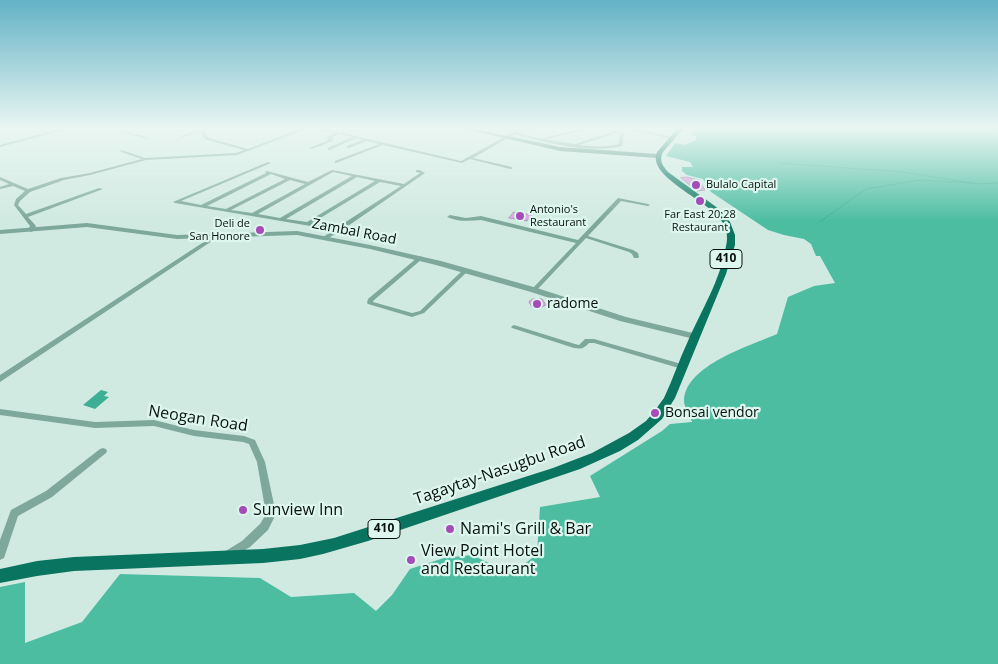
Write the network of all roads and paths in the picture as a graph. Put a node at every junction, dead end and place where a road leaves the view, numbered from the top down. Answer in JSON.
{"nodes":[{"id":1,"x":146,"y":159,"type":"edge"},
{"id":2,"x":343,"y":159,"type":"edge"},
{"id":3,"x":449,"y":159,"type":"edge"},
{"id":4,"x":467,"y":159,"type":"edge"},
{"id":5,"x":473,"y":159,"type":"edge"},
{"id":6,"x":658,"y":159,"type":"edge"},
{"id":7,"x":336,"y":162,"type":"dead end"},
{"id":8,"x":270,"y":163,"type":"dead end"},
{"id":9,"x":510,"y":168,"type":"dead end"},
{"id":10,"x":256,"y":169,"type":"junction"},
{"id":11,"x":418,"y":171,"type":"dead end"},
{"id":12,"x":270,"y":173,"type":"junction"},
{"id":13,"x":357,"y":175,"type":"junction"},
{"id":14,"x":0,"y":178,"type":"edge"},
{"id":15,"x":290,"y":178,"type":"junction"},
{"id":16,"x":380,"y":180,"type":"junction"},
{"id":17,"x":13,"y":184,"type":"junction"},
{"id":18,"x":310,"y":184,"type":"junction"},
{"id":19,"x":404,"y":185,"type":"junction"},
{"id":20,"x":0,"y":188,"type":"edge"},
{"id":21,"x":101,"y":189,"type":"dead end"},
{"id":22,"x":28,"y":191,"type":"junction"},
{"id":23,"x":648,"y":205,"type":"dead end"},
{"id":24,"x":202,"y":206,"type":"junction"},
{"id":25,"x":226,"y":210,"type":"junction"},
{"id":26,"x":251,"y":215,"type":"junction"},
{"id":27,"x":25,"y":216,"type":"junction"},
{"id":28,"x":450,"y":217,"type":"dead end"},
{"id":29,"x":280,"y":220,"type":"junction"},
{"id":30,"x":308,"y":224,"type":"junction"},
{"id":31,"x":339,"y":228,"type":"junction"},
{"id":32,"x":32,"y":230,"type":"junction"},
{"id":33,"x":0,"y":232,"type":"edge"},
{"id":34,"x":216,"y":236,"type":"junction"},
{"id":35,"x":584,"y":236,"type":"junction"},
{"id":36,"x":327,"y":238,"type":"junction"},
{"id":37,"x":579,"y":242,"type":"junction"},
{"id":38,"x":636,"y":257,"type":"dead end"},
{"id":39,"x":420,"y":258,"type":"junction"},
{"id":40,"x":466,"y":270,"type":"junction"},
{"id":41,"x":534,"y":290,"type":"junction"},
{"id":42,"x":514,"y":327,"type":"dead end"},
{"id":43,"x":694,"y":336,"type":"junction"},
{"id":44,"x":682,"y":367,"type":"junction"},
{"id":45,"x":0,"y":379,"type":"edge"},
{"id":46,"x":0,"y":412,"type":"edge"},
{"id":47,"x":103,"y":451,"type":"dead end"},
{"id":48,"x":0,"y":555,"type":"edge"},
{"id":49,"x":224,"y":558,"type":"junction"},
{"id":50,"x":0,"y":576,"type":"edge"}],
"edges":[{"from":1,"to":22,"type":"street"},
{"from":2,"to":7,"type":"street"},
{"from":3,"to":4,"type":"street"},
{"from":5,"to":9,"type":"street"},
{"from":6,"to":43,"type":"main road","name":"Tagaytay-Nasugbu Road","number":"410"},
{"from":8,"to":10,"type":"street"},
{"from":10,"to":12,"type":"street"},
{"from":10,"to":24,"type":"street"},
{"from":11,"to":19,"type":"street"},
{"from":12,"to":15,"type":"street"},
{"from":12,"to":24,"type":"street"},
{"from":13,"to":16,"type":"street"},
{"from":13,"to":18,"type":"street"},
{"from":13,"to":29,"type":"street"},
{"from":14,"to":17,"type":"street"},
{"from":15,"to":18,"type":"street"},
{"from":15,"to":25,"type":"street"},
{"from":16,"to":19,"type":"street"},
{"from":16,"to":30,"type":"street"},
{"from":17,"to":20,"type":"street"},
{"from":17,"to":22,"type":"street"},
{"from":18,"to":26,"type":"street"},
{"from":19,"to":31,"type":"street"},
{"from":21,"to":27,"type":"street"},
{"from":22,"to":27,"type":"street"},
{"from":23,"to":35,"type":"street"},
{"from":24,"to":25,"type":"street"},
{"from":25,"to":26,"type":"street"},
{"from":26,"to":29,"type":"street"},
{"from":27,"to":32,"type":"street"},
{"from":28,"to":37,"type":"street"},
{"from":29,"to":30,"type":"street"},
{"from":30,"to":31,"type":"street"},
{"from":31,"to":36,"type":"street"},
{"from":32,"to":33,"type":"street","name":"Zambal Road"},
{"from":32,"to":34,"type":"street","name":"Zambal Road"},
{"from":34,"to":36,"type":"street","name":"Zambal Road"},
{"from":34,"to":45,"type":"street"},
{"from":35,"to":37,"type":"street"},
{"from":35,"to":38,"type":"street"},
{"from":36,"to":39,"type":"street","name":"Zambal Road"},
{"from":37,"to":41,"type":"street"},
{"from":39,"to":40,"type":"street","name":"Zambal Road"},
{"from":39,"to":40,"type":"street"},
{"from":40,"to":41,"type":"street","name":"Zambal Road"},
{"from":41,"to":43,"type":"street","name":"Zambal Road"},
{"from":42,"to":44,"type":"street"},
{"from":43,"to":44,"type":"main road","name":"Tagaytay-Nasugbu Road","number":"410"},
{"from":44,"to":49,"type":"main road","name":"Tagaytay-Nasugbu Road","number":"410"},
{"from":46,"to":49,"type":"street","name":"Neogan Road"},
{"from":47,"to":48,"type":"street"},
{"from":49,"to":50,"type":"main road","name":"Tagaytay-Nasugbu Road","number":"410"}]}
